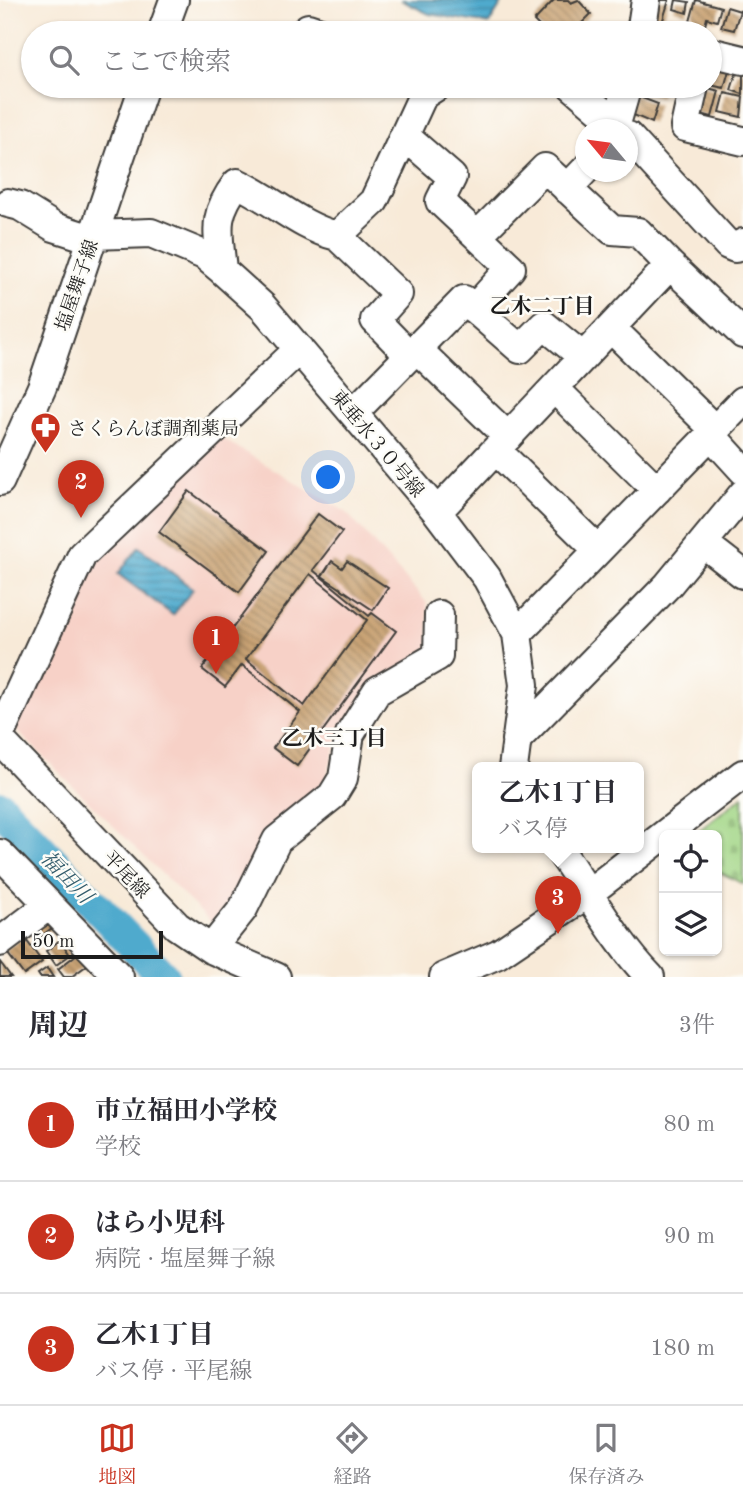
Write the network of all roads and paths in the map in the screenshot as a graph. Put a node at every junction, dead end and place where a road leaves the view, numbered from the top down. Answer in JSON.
{"nodes":[{"id":1,"x":174,"y":0,"type":"edge"},
{"id":2,"x":646,"y":0,"type":"edge"},
{"id":3,"x":166,"y":21,"type":"edge"},
{"id":4,"x":642,"y":21,"type":"edge"},
{"id":5,"x":722,"y":55,"type":"edge"},
{"id":6,"x":743,"y":60,"type":"edge"},
{"id":7,"x":140,"y":98,"type":"edge"},
{"id":8,"x":422,"y":98,"type":"edge"},
{"id":9,"x":586,"y":98,"type":"edge"},
{"id":10,"x":625,"y":98,"type":"edge"},
{"id":11,"x":691,"y":98,"type":"edge"},
{"id":12,"x":610,"y":119,"type":"edge"},
{"id":13,"x":623,"y":119,"type":"edge"},
{"id":14,"x":406,"y":137,"type":"junction"},
{"id":15,"x":743,"y":141,"type":"edge"},
{"id":16,"x":638,"y":147,"type":"edge"},
{"id":17,"x":575,"y":179,"type":"edge"},
{"id":18,"x":578,"y":182,"type":"edge"},
{"id":19,"x":8,"y":203,"type":"dead end"},
{"id":20,"x":337,"y":236,"type":"junction"},
{"id":21,"x":477,"y":236,"type":"junction"},
{"id":22,"x":92,"y":237,"type":"junction"},
{"id":23,"x":743,"y":243,"type":"edge"},
{"id":24,"x":670,"y":265,"type":"junction"},
{"id":25,"x":222,"y":270,"type":"junction"},
{"id":26,"x":474,"y":309,"type":"junction"},
{"id":27,"x":611,"y":328,"type":"junction"},
{"id":28,"x":743,"y":334,"type":"edge"},
{"id":29,"x":299,"y":349,"type":"junction"},
{"id":30,"x":413,"y":352,"type":"junction"},
{"id":31,"x":583,"y":357,"type":"junction"},
{"id":32,"x":554,"y":388,"type":"junction"},
{"id":33,"x":743,"y":401,"type":"edge"},
{"id":34,"x":353,"y":413,"type":"junction"},
{"id":35,"x":713,"y":432,"type":"junction"},
{"id":36,"x":502,"y":443,"type":"junction"},
{"id":37,"x":743,"y":470,"type":"edge"},
{"id":38,"x":0,"y":481,"type":"edge"},
{"id":39,"x":657,"y":489,"type":"junction"},
{"id":40,"x":743,"y":494,"type":"edge"},
{"id":41,"x":437,"y":512,"type":"junction"},
{"id":42,"x":703,"y":543,"type":"junction"},
{"id":43,"x":598,"y":550,"type":"junction"},
{"id":44,"x":743,"y":574,"type":"edge"},
{"id":45,"x":439,"y":615,"type":"dead end"},
{"id":46,"x":517,"y":634,"type":"junction"},
{"id":47,"x":0,"y":734,"type":"edge"},
{"id":48,"x":0,"y":740,"type":"edge"},
{"id":49,"x":514,"y":754,"type":"edge"},
{"id":50,"x":743,"y":774,"type":"edge"},
{"id":51,"x":644,"y":850,"type":"edge"},
{"id":52,"x":562,"y":853,"type":"edge"},
{"id":53,"x":640,"y":853,"type":"edge"},
{"id":54,"x":0,"y":854,"type":"edge"},
{"id":55,"x":590,"y":891,"type":"junction"},
{"id":56,"x":49,"y":905,"type":"junction"},
{"id":57,"x":0,"y":942,"type":"edge"},
{"id":58,"x":211,"y":949,"type":"junction"},
{"id":59,"x":243,"y":970,"type":"edge"},
{"id":60,"x":106,"y":973,"type":"edge"},
{"id":61,"x":275,"y":977,"type":"edge"},
{"id":62,"x":444,"y":977,"type":"edge"},
{"id":63,"x":650,"y":977,"type":"edge"}],
"edges":[{"from":1,"to":3,"type":"street"},
{"from":2,"to":4,"type":"street"},
{"from":5,"to":6,"type":"street"},
{"from":7,"to":22,"type":"street","name":"塩屋舞子線"},
{"from":8,"to":14,"type":"street"},
{"from":9,"to":12,"type":"street"},
{"from":10,"to":13,"type":"street"},
{"from":11,"to":15,"type":"street"},
{"from":14,"to":20,"type":"street"},
{"from":14,"to":21,"type":"street"},
{"from":16,"to":23,"type":"street"},
{"from":17,"to":21,"type":"street"},
{"from":18,"to":24,"type":"street"},
{"from":19,"to":22,"type":"street","name":"東垂水３０号線"},
{"from":20,"to":25,"type":"street"},
{"from":20,"to":30,"type":"street"},
{"from":21,"to":26,"type":"street"},
{"from":22,"to":25,"type":"street","name":"東垂水３０号線"},
{"from":22,"to":38,"type":"street","name":"塩屋舞子線"},
{"from":24,"to":27,"type":"street"},
{"from":24,"to":28,"type":"street"},
{"from":25,"to":29,"type":"street","name":"東垂水３０号線"},
{"from":26,"to":30,"type":"street"},
{"from":26,"to":31,"type":"street"},
{"from":27,"to":31,"type":"street"},
{"from":27,"to":35,"type":"street"},
{"from":29,"to":34,"type":"street","name":"東垂水３０号線"},
{"from":29,"to":47,"type":"street"},
{"from":30,"to":34,"type":"street"},
{"from":30,"to":36,"type":"street"},
{"from":31,"to":32,"type":"street"},
{"from":32,"to":36,"type":"street"},
{"from":32,"to":39,"type":"street"},
{"from":33,"to":35,"type":"street"},
{"from":34,"to":41,"type":"street","name":"東垂水３０号線"},
{"from":35,"to":37,"type":"street"},
{"from":35,"to":39,"type":"street"},
{"from":36,"to":41,"type":"street"},
{"from":36,"to":43,"type":"street"},
{"from":39,"to":43,"type":"street"},
{"from":40,"to":42,"type":"street"},
{"from":41,"to":46,"type":"street","name":"東垂水３０号線"},
{"from":42,"to":44,"type":"street"},
{"from":42,"to":49,"type":"street"},
{"from":43,"to":46,"type":"street"},
{"from":45,"to":58,"type":"street"},
{"from":46,"to":49,"type":"street","name":"東垂水３０号線"},
{"from":48,"to":58,"type":"street","name":"平尾線"},
{"from":50,"to":51,"type":"street"},
{"from":52,"to":55,"type":"street"},
{"from":53,"to":55,"type":"street"},
{"from":54,"to":56,"type":"street"},
{"from":55,"to":62,"type":"street"},
{"from":55,"to":63,"type":"street"},
{"from":56,"to":57,"type":"street"},
{"from":56,"to":60,"type":"street"},
{"from":58,"to":59,"type":"street","name":"平尾線"},
{"from":59,"to":61,"type":"street","name":"平尾線"}]}
